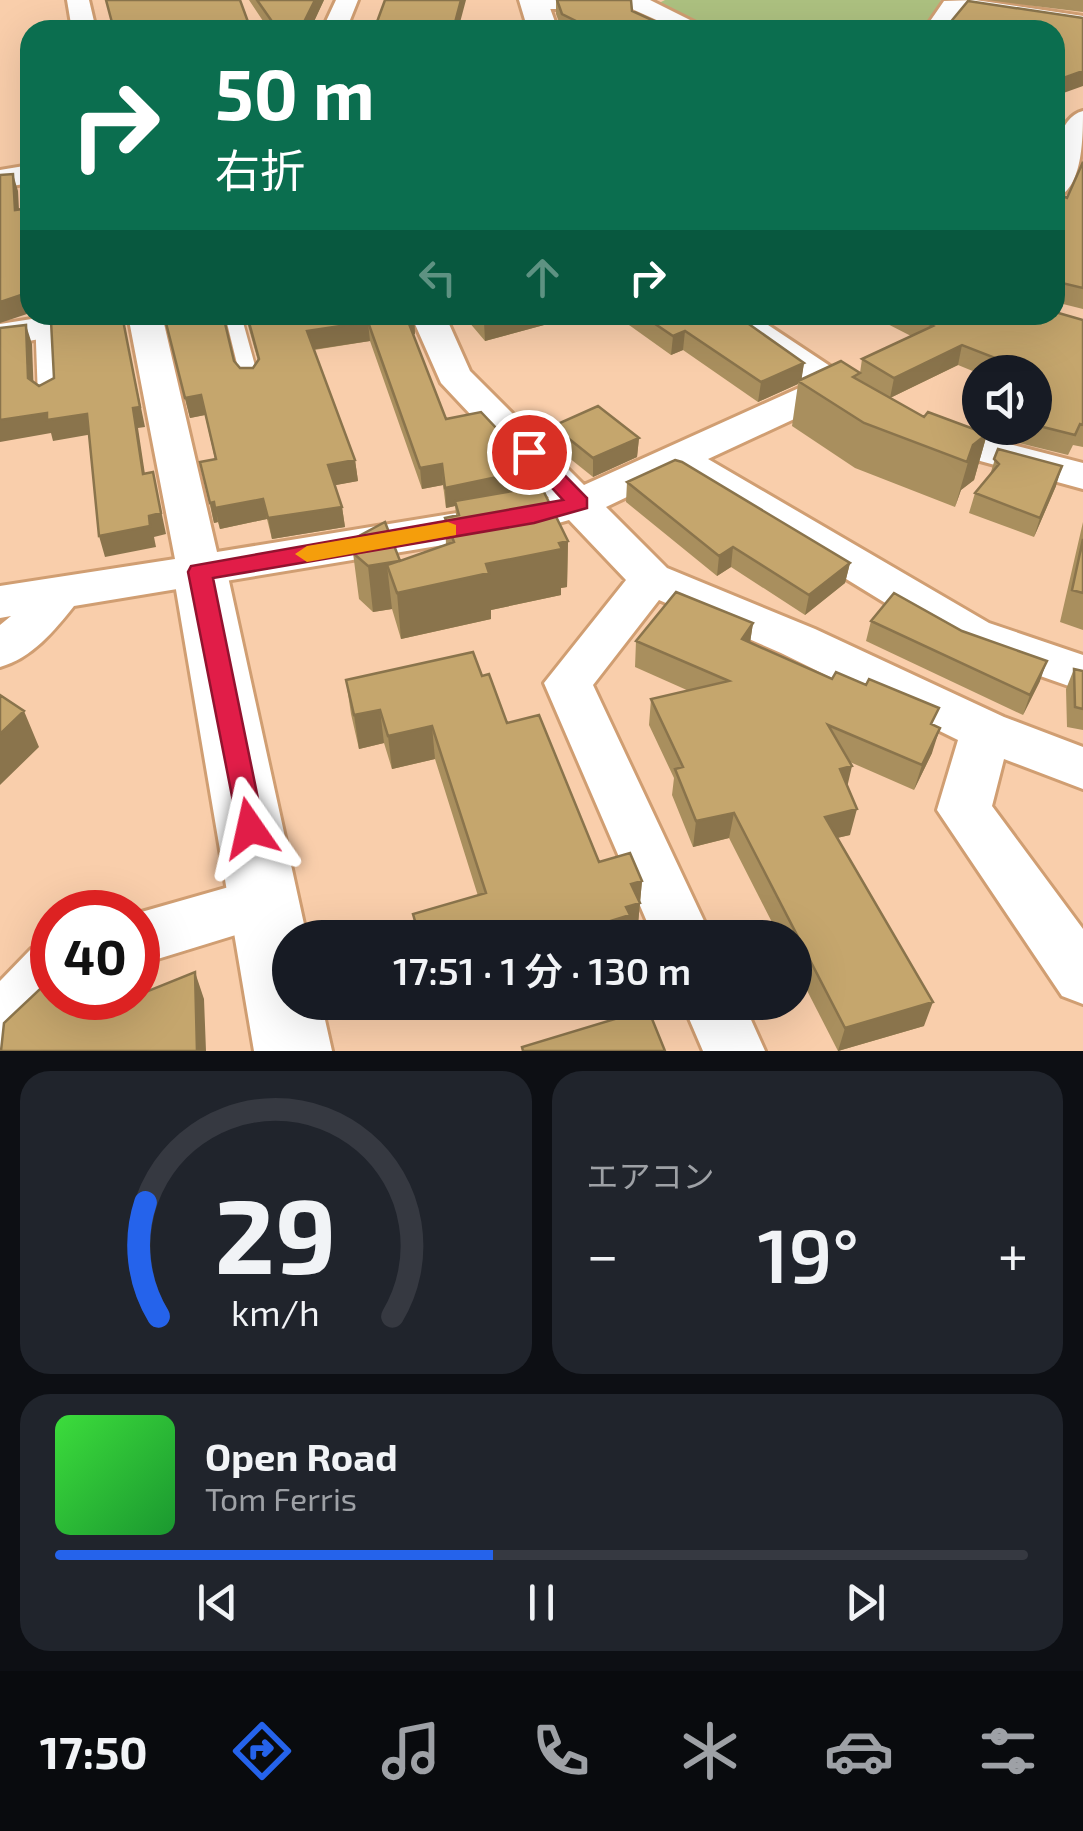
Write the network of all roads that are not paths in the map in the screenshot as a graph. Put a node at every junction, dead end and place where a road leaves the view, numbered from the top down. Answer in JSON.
{"nodes":[{"id":1,"x":534,"y":1,"type":"edge"},
{"id":2,"x":676,"y":20,"type":"edge"},
{"id":3,"x":943,"y":20,"type":"edge"},
{"id":4,"x":1063,"y":20,"type":"edge"},
{"id":5,"x":1083,"y":120,"type":"edge"},
{"id":6,"x":1065,"y":164,"type":"edge"},
{"id":7,"x":33,"y":325,"type":"edge"},
{"id":8,"x":43,"y":325,"type":"edge"},
{"id":9,"x":147,"y":325,"type":"edge"},
{"id":10,"x":236,"y":325,"type":"edge"},
{"id":11,"x":432,"y":325,"type":"edge"},
{"id":12,"x":745,"y":325,"type":"edge"},
{"id":13,"x":0,"y":335,"type":"edge"},
{"id":14,"x":250,"y":380,"type":"edge"},
{"id":15,"x":47,"y":398,"type":"edge"},
{"id":16,"x":862,"y":403,"type":"junction"},
{"id":17,"x":675,"y":457,"type":"junction"},
{"id":18,"x":1083,"y":476,"type":"edge"},
{"id":19,"x":579,"y":503,"type":"junction"},
{"id":20,"x":200,"y":572,"type":"junction"},
{"id":21,"x":651,"y":579,"type":"junction"},
{"id":22,"x":58,"y":593,"type":"junction"},
{"id":23,"x":0,"y":602,"type":"edge"},
{"id":24,"x":0,"y":650,"type":"edge"},
{"id":25,"x":1083,"y":673,"type":"edge"},
{"id":26,"x":986,"y":731,"type":"junction"},
{"id":27,"x":1083,"y":768,"type":"edge"},
{"id":28,"x":264,"y":902,"type":"junction"},
{"id":29,"x":675,"y":920,"type":"edge"},
{"id":30,"x":160,"y":933,"type":"edge"},
{"id":31,"x":1083,"y":977,"type":"edge"},
{"id":32,"x":30,"y":992,"type":"edge"},
{"id":33,"x":720,"y":1020,"type":"edge"},
{"id":34,"x":0,"y":1024,"type":"edge"},
{"id":35,"x":293,"y":1051,"type":"edge"},
{"id":36,"x":734,"y":1051,"type":"edge"}],
"edges":[{"from":1,"to":2,"type":"street"},
{"from":3,"to":4,"type":"street"},
{"from":5,"to":6,"type":"street"},
{"from":7,"to":13,"type":"street"},
{"from":8,"to":15,"type":"lane"},
{"from":9,"to":20,"type":"street"},
{"from":10,"to":14,"type":"lane"},
{"from":11,"to":19,"type":"street"},
{"from":12,"to":16,"type":"street"},
{"from":16,"to":17,"type":"street"},
{"from":16,"to":18,"type":"street"},
{"from":17,"to":19,"type":"street"},
{"from":17,"to":25,"type":"street"},
{"from":19,"to":20,"type":"street"},
{"from":19,"to":21,"type":"street"},
{"from":20,"to":22,"type":"street"},
{"from":20,"to":28,"type":"street"},
{"from":21,"to":26,"type":"street"},
{"from":21,"to":29,"type":"street"},
{"from":22,"to":23,"type":"street"},
{"from":22,"to":24,"type":"street"},
{"from":26,"to":27,"type":"street"},
{"from":26,"to":31,"type":"street"},
{"from":28,"to":30,"type":"street"},
{"from":28,"to":35,"type":"street"},
{"from":32,"to":34,"type":"street"},
{"from":33,"to":36,"type":"street"}]}
